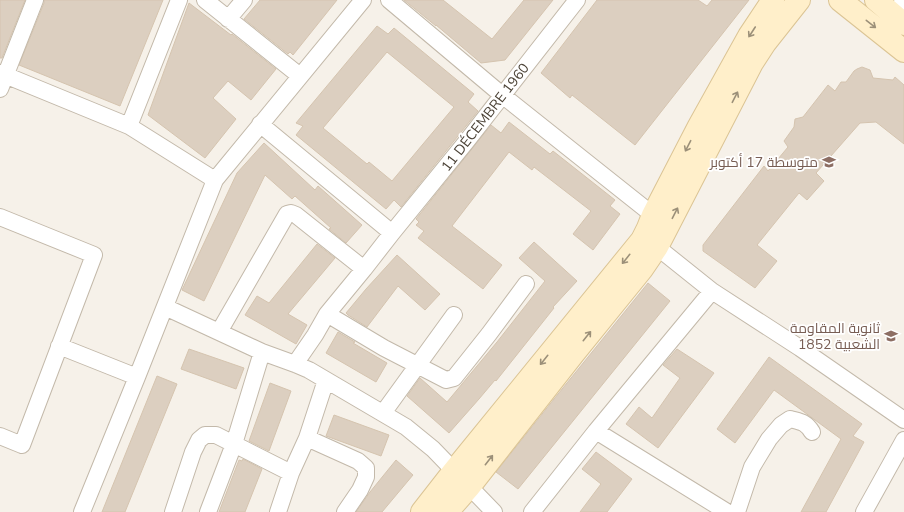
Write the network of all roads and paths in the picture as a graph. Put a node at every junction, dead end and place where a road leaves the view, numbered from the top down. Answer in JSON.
{"nodes":[{"id":1,"x":35,"y":0,"type":"edge"},
{"id":2,"x":178,"y":0,"type":"edge"},
{"id":3,"x":205,"y":0,"type":"edge"},
{"id":4,"x":244,"y":0,"type":"edge"},
{"id":5,"x":362,"y":0,"type":"edge"},
{"id":6,"x":389,"y":0,"type":"edge"},
{"id":7,"x":577,"y":0,"type":"edge"},
{"id":8,"x":773,"y":0,"type":"edge"},
{"id":9,"x":799,"y":0,"type":"edge"},
{"id":10,"x":840,"y":0,"type":"edge"},
{"id":11,"x":876,"y":0,"type":"edge"},
{"id":12,"x":900,"y":14,"type":"edge"},
{"id":13,"x":228,"y":19,"type":"junction"},
{"id":14,"x":904,"y":51,"type":"edge"},
{"id":15,"x":300,"y":76,"type":"junction"},
{"id":16,"x":2,"y":79,"type":"edge"},
{"id":17,"x":502,"y":95,"type":"junction"},
{"id":18,"x":260,"y":124,"type":"junction"},
{"id":19,"x":129,"y":126,"type":"junction"},
{"id":20,"x":215,"y":180,"type":"junction"},
{"id":21,"x":653,"y":215,"type":"junction"},
{"id":22,"x":0,"y":216,"type":"edge"},
{"id":23,"x":392,"y":233,"type":"junction"},
{"id":24,"x":650,"y":244,"type":"junction"},
{"id":25,"x":364,"y":269,"type":"junction"},
{"id":26,"x":526,"y":284,"type":"dead end"},
{"id":27,"x":712,"y":291,"type":"junction"},
{"id":28,"x":165,"y":307,"type":"junction"},
{"id":29,"x":327,"y":314,"type":"junction"},
{"id":30,"x":454,"y":315,"type":"dead end"},
{"id":31,"x":219,"y":332,"type":"junction"},
{"id":32,"x":60,"y":346,"type":"junction"},
{"id":33,"x":262,"y":352,"type":"junction"},
{"id":34,"x":295,"y":364,"type":"junction"},
{"id":35,"x":418,"y":365,"type":"junction"},
{"id":36,"x":137,"y":377,"type":"junction"},
{"id":37,"x":326,"y":380,"type":"junction"},
{"id":38,"x":383,"y":413,"type":"junction"},
{"id":39,"x":904,"y":420,"type":"edge"},
{"id":40,"x":596,"y":431,"type":"junction"},
{"id":41,"x":812,"y":432,"type":"dead end"},
{"id":42,"x":0,"y":436,"type":"edge"},
{"id":43,"x":307,"y":438,"type":"junction"},
{"id":44,"x":904,"y":440,"type":"edge"},
{"id":45,"x":234,"y":444,"type":"junction"},
{"id":46,"x":454,"y":470,"type":"junction"},
{"id":47,"x":292,"y":473,"type":"junction"},
{"id":48,"x":468,"y":487,"type":"junction"},
{"id":49,"x":82,"y":512,"type":"edge"},
{"id":50,"x":173,"y":512,"type":"edge"},
{"id":51,"x":208,"y":512,"type":"edge"},
{"id":52,"x":278,"y":512,"type":"edge"},
{"id":53,"x":345,"y":512,"type":"edge"},
{"id":54,"x":422,"y":512,"type":"edge"},
{"id":55,"x":447,"y":512,"type":"edge"},
{"id":56,"x":494,"y":512,"type":"edge"},
{"id":57,"x":532,"y":512,"type":"edge"},
{"id":58,"x":726,"y":512,"type":"edge"},
{"id":59,"x":736,"y":512,"type":"edge"},
{"id":60,"x":864,"y":512,"type":"edge"}],
"edges":[{"from":1,"to":16,"type":"street"},
{"from":2,"to":19,"type":"street"},
{"from":3,"to":13,"type":"street"},
{"from":4,"to":13,"type":"street"},
{"from":5,"to":15,"type":"street"},
{"from":6,"to":17,"type":"street"},
{"from":7,"to":17,"type":"street","name":"11 DÉCEMBRE 1960"},
{"from":8,"to":21,"type":"street","one_way":true},
{"from":24,"to":9,"type":"street","one_way":true},
{"from":10,"to":14,"type":"street","one_way":true},
{"from":11,"to":12,"type":"street"},
{"from":13,"to":15,"type":"street"},
{"from":15,"to":18,"type":"street"},
{"from":16,"to":19,"type":"street"},
{"from":17,"to":21,"type":"street"},
{"from":17,"to":23,"type":"street","name":"11 DÉCEMBRE 1960"},
{"from":18,"to":20,"type":"street"},
{"from":18,"to":23,"type":"street"},
{"from":19,"to":20,"type":"street"},
{"from":20,"to":28,"type":"street"},
{"from":21,"to":24,"type":"street"},
{"from":22,"to":32,"type":"street"},
{"from":23,"to":25,"type":"street","name":"11 DÉCEMBRE 1960"},
{"from":24,"to":27,"type":"street"},
{"from":24,"to":46,"type":"street","one_way":true},
{"from":48,"to":24,"type":"street","one_way":true},
{"from":25,"to":29,"type":"street","name":"11 DÉCEMBRE 1960"},
{"from":25,"to":31,"type":"street"},
{"from":26,"to":35,"type":"street"},
{"from":27,"to":39,"type":"street"},
{"from":27,"to":40,"type":"street"},
{"from":28,"to":31,"type":"street"},
{"from":28,"to":36,"type":"street"},
{"from":29,"to":34,"type":"street","name":"11 DÉCEMBRE 1960"},
{"from":29,"to":35,"type":"street"},
{"from":30,"to":35,"type":"street"},
{"from":31,"to":33,"type":"street"},
{"from":32,"to":36,"type":"street"},
{"from":32,"to":42,"type":"street"},
{"from":33,"to":34,"type":"street"},
{"from":33,"to":45,"type":"street"},
{"from":34,"to":37,"type":"street"},
{"from":35,"to":38,"type":"street"},
{"from":36,"to":49,"type":"street"},
{"from":37,"to":38,"type":"street"},
{"from":37,"to":43,"type":"street"},
{"from":38,"to":46,"type":"street"},
{"from":40,"to":57,"type":"street"},
{"from":40,"to":58,"type":"street"},
{"from":41,"to":59,"type":"street"},
{"from":43,"to":47,"type":"street"},
{"from":43,"to":53,"type":"street"},
{"from":44,"to":60,"type":"street"},
{"from":45,"to":47,"type":"street"},
{"from":45,"to":50,"type":"street"},
{"from":45,"to":51,"type":"street"},
{"from":46,"to":48,"type":"street"},
{"from":46,"to":54,"type":"street"},
{"from":47,"to":52,"type":"street"},
{"from":48,"to":55,"type":"street"},
{"from":48,"to":56,"type":"street"}]}
